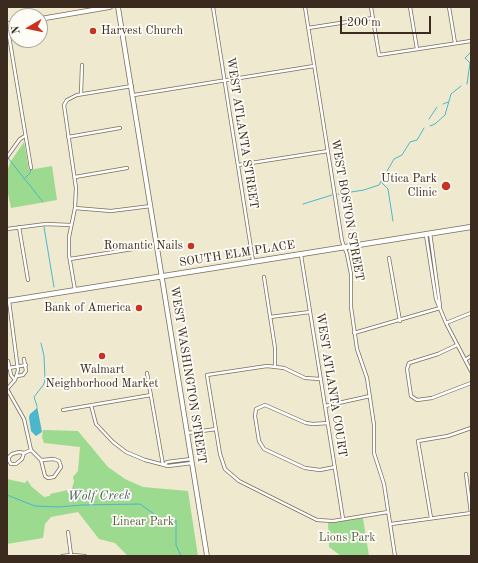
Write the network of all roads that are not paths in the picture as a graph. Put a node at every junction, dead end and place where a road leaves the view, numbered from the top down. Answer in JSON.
{"nodes":[{"id":1,"x":110,"y":7,"type":"edge"},
{"id":2,"x":118,"y":7,"type":"edge"},
{"id":3,"x":213,"y":7,"type":"edge"},
{"id":4,"x":305,"y":7,"type":"edge"},
{"id":5,"x":371,"y":7,"type":"edge"},
{"id":6,"x":410,"y":7,"type":"edge"},
{"id":7,"x":449,"y":7,"type":"edge"},
{"id":8,"x":48,"y":18,"type":"edge"},
{"id":9,"x":373,"y":18,"type":"junction"},
{"id":10,"x":7,"y":24,"type":"edge"},
{"id":11,"x":308,"y":28,"type":"junction"},
{"id":12,"x":471,"y":41,"type":"edge"},
{"id":13,"x":455,"y":43,"type":"junction"},
{"id":14,"x":417,"y":49,"type":"junction"},
{"id":15,"x":7,"y":54,"type":"edge"},
{"id":16,"x":12,"y":54,"type":"junction"},
{"id":17,"x":82,"y":65,"type":"dead end"},
{"id":18,"x":314,"y":66,"type":"junction"},
{"id":19,"x":224,"y":80,"type":"junction"},
{"id":20,"x":132,"y":85,"type":"junction"},
{"id":21,"x":81,"y":94,"type":"junction"},
{"id":22,"x":134,"y":95,"type":"junction"},
{"id":23,"x":120,"y":128,"type":"dead end"},
{"id":24,"x":25,"y":136,"type":"junction"},
{"id":25,"x":68,"y":137,"type":"junction"},
{"id":26,"x":328,"y":151,"type":"junction"},
{"id":27,"x":7,"y":157,"type":"edge"},
{"id":28,"x":238,"y":165,"type":"junction"},
{"id":29,"x":31,"y":168,"type":"dead end"},
{"id":30,"x":127,"y":168,"type":"dead end"},
{"id":31,"x":75,"y":176,"type":"junction"},
{"id":32,"x":152,"y":206,"type":"junction"},
{"id":33,"x":75,"y":208,"type":"junction"},
{"id":34,"x":70,"y":225,"type":"junction"},
{"id":35,"x":19,"y":227,"type":"junction"},
{"id":36,"x":471,"y":227,"type":"edge"},
{"id":37,"x":7,"y":229,"type":"edge"},
{"id":38,"x":428,"y":234,"type":"junction"},
{"id":39,"x":345,"y":247,"type":"junction"},
{"id":40,"x":139,"y":248,"type":"dead end"},
{"id":41,"x":301,"y":254,"type":"junction"},
{"id":42,"x":389,"y":258,"type":"dead end"},
{"id":43,"x":70,"y":259,"type":"junction"},
{"id":44,"x":253,"y":262,"type":"junction"},
{"id":45,"x":162,"y":276,"type":"junction"},
{"id":46,"x":264,"y":277,"type":"dead end"},
{"id":47,"x":28,"y":280,"type":"dead end"},
{"id":48,"x":75,"y":290,"type":"junction"},
{"id":49,"x":8,"y":301,"type":"edge"},
{"id":50,"x":440,"y":308,"type":"junction"},
{"id":51,"x":310,"y":312,"type":"junction"},
{"id":52,"x":471,"y":313,"type":"edge"},
{"id":53,"x":270,"y":317,"type":"junction"},
{"id":54,"x":400,"y":321,"type":"junction"},
{"id":55,"x":446,"y":323,"type":"junction"},
{"id":56,"x":354,"y":333,"type":"junction"},
{"id":57,"x":457,"y":345,"type":"junction"},
{"id":58,"x":471,"y":356,"type":"edge"},
{"id":59,"x":24,"y":359,"type":"dead end"},
{"id":60,"x":465,"y":360,"type":"junction"},
{"id":61,"x":8,"y":361,"type":"edge"},
{"id":62,"x":26,"y":366,"type":"junction"},
{"id":63,"x":275,"y":366,"type":"junction"},
{"id":64,"x":18,"y":367,"type":"junction"},
{"id":65,"x":9,"y":368,"type":"junction"},
{"id":66,"x":471,"y":371,"type":"edge"},
{"id":67,"x":147,"y":373,"type":"dead end"},
{"id":68,"x":17,"y":376,"type":"junction"},
{"id":69,"x":321,"y":379,"type":"junction"},
{"id":70,"x":15,"y":380,"type":"junction"},
{"id":71,"x":471,"y":383,"type":"edge"},
{"id":72,"x":151,"y":395,"type":"junction"},
{"id":73,"x":370,"y":396,"type":"junction"},
{"id":74,"x":91,"y":405,"type":"junction"},
{"id":75,"x":325,"y":406,"type":"junction"},
{"id":76,"x":63,"y":410,"type":"dead end"},
{"id":77,"x":328,"y":423,"type":"junction"},
{"id":78,"x":471,"y":428,"type":"edge"},
{"id":79,"x":216,"y":429,"type":"junction"},
{"id":80,"x":187,"y":434,"type":"junction"},
{"id":81,"x":31,"y":450,"type":"junction"},
{"id":82,"x":24,"y":453,"type":"junction"},
{"id":83,"x":41,"y":460,"type":"junction"},
{"id":84,"x":192,"y":461,"type":"junction"},
{"id":85,"x":163,"y":465,"type":"junction"},
{"id":86,"x":335,"y":467,"type":"junction"},
{"id":87,"x":466,"y":474,"type":"dead end"},
{"id":88,"x":389,"y":512,"type":"junction"},
{"id":89,"x":471,"y":513,"type":"edge"},
{"id":90,"x":431,"y":518,"type":"junction"},
{"id":91,"x":343,"y":519,"type":"junction"},
{"id":92,"x":391,"y":524,"type":"junction"},
{"id":93,"x":68,"y":532,"type":"dead end"},
{"id":94,"x":71,"y":555,"type":"junction"},
{"id":95,"x":62,"y":556,"type":"edge"},
{"id":96,"x":85,"y":556,"type":"edge"},
{"id":97,"x":207,"y":556,"type":"edge"},
{"id":98,"x":394,"y":556,"type":"edge"}],
"edges":[{"from":1,"to":8,"type":"main road"},
{"from":2,"to":20,"type":"main road","name":"WEST WASHINGTON STREET"},
{"from":3,"to":19,"type":"street","name":"WEST ATLANTA STREET"},
{"from":4,"to":11,"type":"street","name":"WEST BOSTON STREET"},
{"from":5,"to":9,"type":"street"},
{"from":6,"to":14,"type":"street"},
{"from":7,"to":13,"type":"street"},
{"from":9,"to":11,"type":"street"},
{"from":9,"to":14,"type":"street"},
{"from":10,"to":16,"type":"street"},
{"from":11,"to":18,"type":"street","name":"WEST BOSTON STREET"},
{"from":12,"to":13,"type":"street"},
{"from":13,"to":14,"type":"street"},
{"from":15,"to":16,"type":"street"},
{"from":16,"to":24,"type":"street"},
{"from":17,"to":21,"type":"street"},
{"from":18,"to":19,"type":"street"},
{"from":18,"to":26,"type":"street","name":"WEST BOSTON STREET"},
{"from":19,"to":22,"type":"street"},
{"from":19,"to":28,"type":"street","name":"WEST ATLANTA STREET"},
{"from":20,"to":21,"type":"street"},
{"from":20,"to":22,"type":"main road","name":"WEST WASHINGTON STREET"},
{"from":21,"to":25,"type":"street"},
{"from":22,"to":32,"type":"main road","name":"WEST WASHINGTON STREET"},
{"from":23,"to":25,"type":"street"},
{"from":24,"to":27,"type":"street"},
{"from":24,"to":29,"type":"street"},
{"from":25,"to":31,"type":"street"},
{"from":26,"to":28,"type":"street"},
{"from":26,"to":39,"type":"street","name":"WEST BOSTON STREET"},
{"from":28,"to":44,"type":"street","name":"WEST ATLANTA STREET"},
{"from":30,"to":31,"type":"street"},
{"from":31,"to":33,"type":"street"},
{"from":32,"to":33,"type":"street"},
{"from":32,"to":45,"type":"main road","name":"WEST WASHINGTON STREET"},
{"from":33,"to":34,"type":"street"},
{"from":34,"to":35,"type":"street"},
{"from":34,"to":43,"type":"street"},
{"from":35,"to":37,"type":"street"},
{"from":35,"to":47,"type":"street"},
{"from":36,"to":38,"type":"main road","name":"SOUTH ELM PLACE"},
{"from":38,"to":39,"type":"main road","name":"SOUTH ELM PLACE"},
{"from":38,"to":50,"type":"street"},
{"from":39,"to":41,"type":"main road","name":"SOUTH ELM PLACE"},
{"from":39,"to":56,"type":"street","name":"WEST BOSTON STREET"},
{"from":40,"to":43,"type":"street"},
{"from":41,"to":44,"type":"main road","name":"SOUTH ELM PLACE"},
{"from":41,"to":51,"type":"street","name":"WEST ATLANTA COURT"},
{"from":42,"to":54,"type":"street"},
{"from":43,"to":48,"type":"street"},
{"from":44,"to":45,"type":"main road","name":"SOUTH ELM PLACE"},
{"from":45,"to":48,"type":"main road","name":"SOUTH ELM PLACE"},
{"from":45,"to":80,"type":"main road","name":"WEST WASHINGTON STREET"},
{"from":46,"to":53,"type":"street"},
{"from":48,"to":49,"type":"main road","name":"SOUTH ELM PLACE"},
{"from":49,"to":64,"type":"street"},
{"from":50,"to":54,"type":"street"},
{"from":50,"to":55,"type":"street"},
{"from":51,"to":53,"type":"street"},
{"from":51,"to":69,"type":"street","name":"WEST ATLANTA COURT"},
{"from":52,"to":55,"type":"street"},
{"from":53,"to":63,"type":"street"},
{"from":54,"to":56,"type":"street"},
{"from":55,"to":57,"type":"street"},
{"from":56,"to":73,"type":"street","name":"WEST BOSTON STREET"},
{"from":57,"to":60,"type":"street"},
{"from":57,"to":71,"type":"street"},
{"from":58,"to":60,"type":"street"},
{"from":59,"to":62,"type":"street"},
{"from":60,"to":66,"type":"street"},
{"from":61,"to":65,"type":"street"},
{"from":62,"to":64,"type":"street"},
{"from":62,"to":68,"type":"street"},
{"from":63,"to":69,"type":"street"},
{"from":63,"to":79,"type":"street"},
{"from":64,"to":65,"type":"street"},
{"from":64,"to":68,"type":"street"},
{"from":65,"to":70,"type":"street"},
{"from":67,"to":72,"type":"street"},
{"from":68,"to":70,"type":"street"},
{"from":69,"to":75,"type":"street","name":"WEST ATLANTA COURT"},
{"from":70,"to":81,"type":"street"},
{"from":72,"to":74,"type":"street"},
{"from":72,"to":85,"type":"street"},
{"from":73,"to":75,"type":"street"},
{"from":73,"to":88,"type":"street","name":"WEST BOSTON STREET"},
{"from":74,"to":76,"type":"street"},
{"from":74,"to":85,"type":"street"},
{"from":75,"to":77,"type":"street","name":"WEST ATLANTA COURT"},
{"from":77,"to":86,"type":"street","name":"WEST ATLANTA COURT"},
{"from":77,"to":86,"type":"street"},
{"from":78,"to":90,"type":"street"},
{"from":79,"to":80,"type":"street"},
{"from":79,"to":91,"type":"street"},
{"from":80,"to":84,"type":"main road","name":"WEST WASHINGTON STREET"},
{"from":81,"to":82,"type":"street"},
{"from":81,"to":83,"type":"street"},
{"from":82,"to":82,"type":"street"},
{"from":83,"to":83,"type":"street"},
{"from":84,"to":85,"type":"street"},
{"from":84,"to":97,"type":"main road","name":"WEST WASHINGTON STREET"},
{"from":86,"to":91,"type":"street","name":"WEST ATLANTA COURT"},
{"from":87,"to":89,"type":"street"},
{"from":88,"to":91,"type":"street"},
{"from":88,"to":92,"type":"street","name":"WEST BOSTON STREET"},
{"from":89,"to":90,"type":"street"},
{"from":90,"to":92,"type":"street"},
{"from":92,"to":98,"type":"street","name":"WEST BOSTON STREET"},
{"from":93,"to":94,"type":"street"},
{"from":94,"to":95,"type":"street"},
{"from":94,"to":96,"type":"street"}]}
